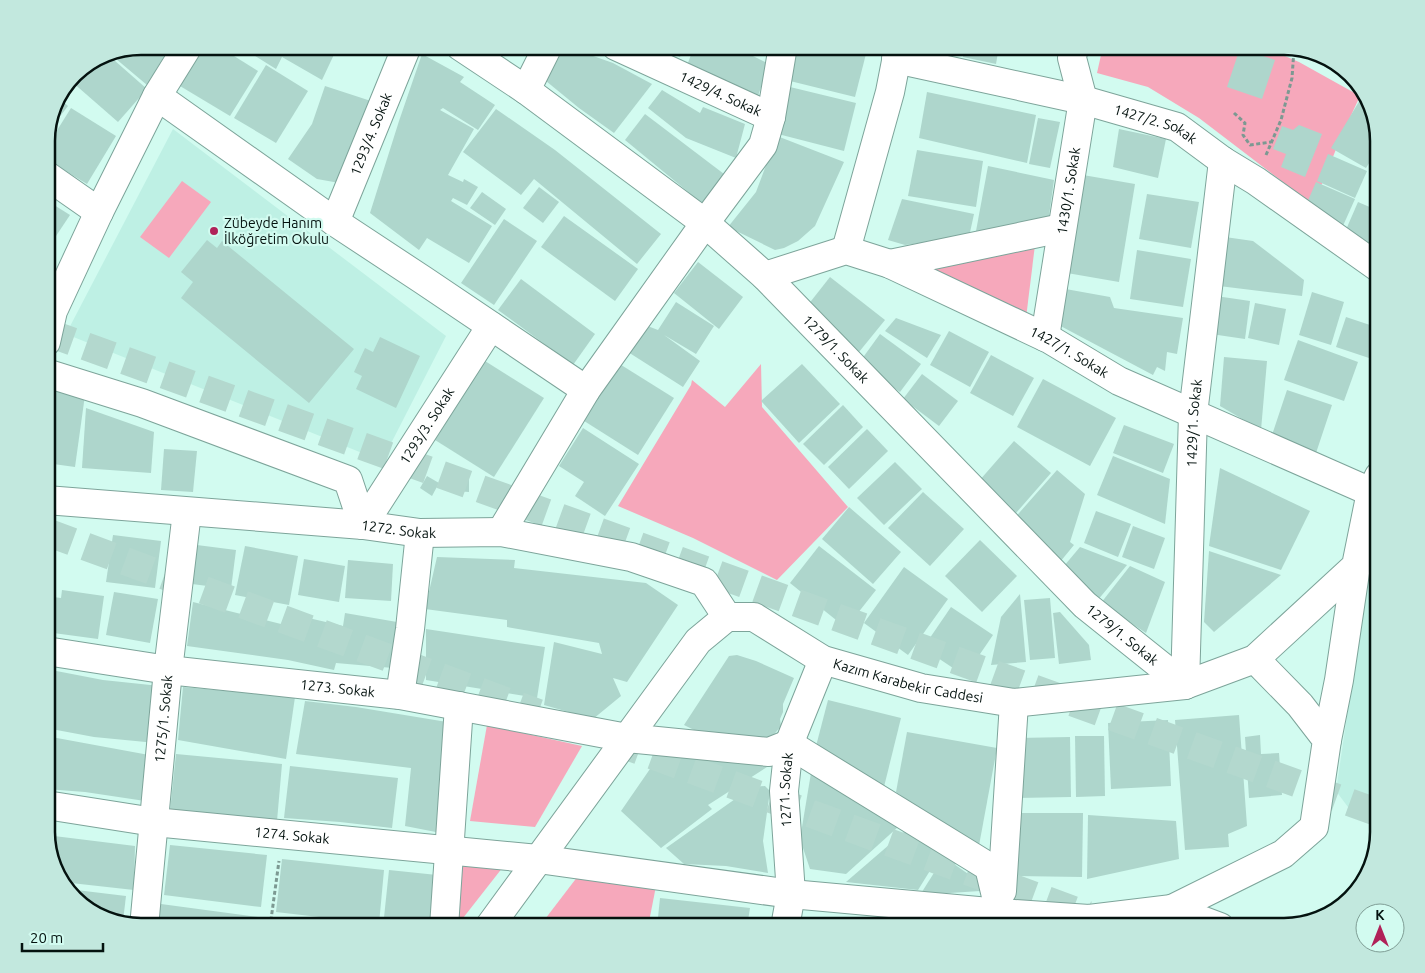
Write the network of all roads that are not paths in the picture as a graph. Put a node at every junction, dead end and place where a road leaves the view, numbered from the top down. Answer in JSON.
{"nodes":[{"id":1,"x":182,"y":55,"type":"edge"},
{"id":2,"x":403,"y":55,"type":"edge"},
{"id":3,"x":474,"y":55,"type":"edge"},
{"id":4,"x":544,"y":55,"type":"edge"},
{"id":5,"x":636,"y":55,"type":"edge"},
{"id":6,"x":781,"y":55,"type":"edge"},
{"id":7,"x":898,"y":55,"type":"edge"},
{"id":8,"x":906,"y":55,"type":"edge"},
{"id":9,"x":1072,"y":55,"type":"edge"},
{"id":10,"x":526,"y":90,"type":"junction"},
{"id":11,"x":157,"y":96,"type":"junction"},
{"id":12,"x":1084,"y":100,"type":"junction"},
{"id":13,"x":771,"y":117,"type":"junction"},
{"id":14,"x":1223,"y":161,"type":"junction"},
{"id":15,"x":55,"y":181,"type":"edge"},
{"id":16,"x":98,"y":212,"type":"junction"},
{"id":17,"x":335,"y":222,"type":"junction"},
{"id":18,"x":705,"y":223,"type":"junction"},
{"id":19,"x":1062,"y":228,"type":"junction"},
{"id":20,"x":846,"y":250,"type":"junction"},
{"id":21,"x":1370,"y":262,"type":"edge"},
{"id":22,"x":890,"y":264,"type":"junction"},
{"id":23,"x":765,"y":276,"type":"junction"},
{"id":24,"x":55,"y":307,"type":"edge"},
{"id":25,"x":491,"y":326,"type":"junction"},
{"id":26,"x":1045,"y":337,"type":"junction"},
{"id":27,"x":55,"y":377,"type":"edge"},
{"id":28,"x":586,"y":390,"type":"junction"},
{"id":29,"x":1194,"y":414,"type":"junction"},
{"id":30,"x":1370,"y":482,"type":"edge"},
{"id":31,"x":55,"y":501,"type":"edge"},
{"id":32,"x":1370,"y":506,"type":"edge"},
{"id":33,"x":187,"y":512,"type":"junction"},
{"id":34,"x":363,"y":525,"type":"junction"},
{"id":35,"x":501,"y":532,"type":"junction"},
{"id":36,"x":420,"y":533,"type":"junction"},
{"id":37,"x":1356,"y":566,"type":"junction"},
{"id":38,"x":727,"y":617,"type":"junction"},
{"id":39,"x":55,"y":653,"type":"edge"},
{"id":40,"x":822,"y":660,"type":"junction"},
{"id":41,"x":1255,"y":660,"type":"junction"},
{"id":42,"x":168,"y":670,"type":"junction"},
{"id":43,"x":1185,"y":685,"type":"junction"},
{"id":44,"x":400,"y":695,"type":"junction"},
{"id":45,"x":1014,"y":703,"type":"junction"},
{"id":46,"x":458,"y":706,"type":"junction"},
{"id":47,"x":627,"y":738,"type":"junction"},
{"id":48,"x":1327,"y":740,"type":"junction"},
{"id":49,"x":789,"y":744,"type":"junction"},
{"id":50,"x":55,"y":806,"type":"edge"},
{"id":51,"x":154,"y":822,"type":"junction"},
{"id":52,"x":450,"y":850,"type":"junction"},
{"id":53,"x":538,"y":859,"type":"junction"},
{"id":54,"x":791,"y":894,"type":"junction"},
{"id":55,"x":145,"y":918,"type":"edge"},
{"id":56,"x":445,"y":918,"type":"edge"},
{"id":57,"x":495,"y":918,"type":"edge"},
{"id":58,"x":787,"y":918,"type":"edge"},
{"id":59,"x":989,"y":918,"type":"edge"},
{"id":60,"x":1004,"y":918,"type":"edge"},
{"id":61,"x":1005,"y":918,"type":"edge"},
{"id":62,"x":1173,"y":918,"type":"edge"}],
"edges":[{"from":1,"to":11,"type":"street"},
{"from":2,"to":17,"type":"street","name":"1293/4. Sokak"},
{"from":3,"to":10,"type":"street","name":"1279/1. Sokak"},
{"from":4,"to":10,"type":"street"},
{"from":5,"to":13,"type":"street","name":"1429/4. Sokak"},
{"from":6,"to":13,"type":"street"},
{"from":7,"to":20,"type":"street"},
{"from":8,"to":12,"type":"street","name":"1427/2. Sokak"},
{"from":9,"to":12,"type":"street","name":"1430/1. Sokak"},
{"from":10,"to":18,"type":"street","name":"1279/1. Sokak"},
{"from":11,"to":16,"type":"street"},
{"from":11,"to":17,"type":"street"},
{"from":12,"to":14,"type":"street","name":"1427/2. Sokak"},
{"from":12,"to":19,"type":"street","name":"1430/1. Sokak"},
{"from":13,"to":18,"type":"street"},
{"from":14,"to":21,"type":"street","name":"1427/2. Sokak"},
{"from":14,"to":29,"type":"street","name":"1429/1. Sokak"},
{"from":15,"to":16,"type":"street"},
{"from":16,"to":24,"type":"street"},
{"from":17,"to":25,"type":"street"},
{"from":18,"to":23,"type":"street","name":"1279/1. Sokak"},
{"from":18,"to":28,"type":"street"},
{"from":19,"to":22,"type":"street"},
{"from":19,"to":26,"type":"street","name":"1430/1. Sokak"},
{"from":20,"to":22,"type":"street","name":"1427/1. Sokak"},
{"from":20,"to":23,"type":"street"},
{"from":22,"to":26,"type":"street","name":"1427/1. Sokak"},
{"from":23,"to":43,"type":"street","name":"1279/1. Sokak"},
{"from":25,"to":28,"type":"street"},
{"from":25,"to":34,"type":"street","name":"1293/3. Sokak"},
{"from":26,"to":29,"type":"street","name":"1427/1. Sokak"},
{"from":27,"to":34,"type":"street"},
{"from":28,"to":35,"type":"street"},
{"from":29,"to":30,"type":"street","name":"1427/1. Sokak"},
{"from":29,"to":43,"type":"street","name":"1429/1. Sokak"},
{"from":31,"to":33,"type":"street","name":"1272. Sokak"},
{"from":32,"to":37,"type":"street"},
{"from":33,"to":34,"type":"street","name":"1272. Sokak"},
{"from":33,"to":42,"type":"street","name":"1275/1. Sokak"},
{"from":34,"to":36,"type":"street","name":"1272. Sokak"},
{"from":35,"to":36,"type":"street","name":"1272. Sokak"},
{"from":35,"to":38,"type":"street","name":"1272. Sokak"},
{"from":36,"to":44,"type":"street"},
{"from":37,"to":41,"type":"street","name":"Kazım Karabekir Caddesi"},
{"from":37,"to":48,"type":"street"},
{"from":38,"to":40,"type":"street","name":"Kazım Karabekir Caddesi"},
{"from":38,"to":47,"type":"street"},
{"from":39,"to":42,"type":"street","name":"1273. Sokak"},
{"from":40,"to":45,"type":"street","name":"Kazım Karabekir Caddesi"},
{"from":40,"to":49,"type":"street","name":"1271. Sokak"},
{"from":41,"to":43,"type":"street","name":"Kazım Karabekir Caddesi"},
{"from":41,"to":48,"type":"street"},
{"from":42,"to":44,"type":"street","name":"1273. Sokak"},
{"from":42,"to":51,"type":"street","name":"1275/1. Sokak"},
{"from":43,"to":45,"type":"street","name":"Kazım Karabekir Caddesi"},
{"from":44,"to":46,"type":"street","name":"1273. Sokak"},
{"from":45,"to":61,"type":"street"},
{"from":46,"to":47,"type":"street","name":"1273. Sokak"},
{"from":46,"to":52,"type":"street"},
{"from":47,"to":49,"type":"street","name":"1273. Sokak"},
{"from":47,"to":53,"type":"street"},
{"from":48,"to":62,"type":"street"},
{"from":49,"to":54,"type":"street","name":"1271. Sokak"},
{"from":49,"to":60,"type":"street"},
{"from":50,"to":51,"type":"street","name":"1274. Sokak"},
{"from":51,"to":52,"type":"street","name":"1274. Sokak"},
{"from":51,"to":55,"type":"street","name":"1275/1. Sokak"},
{"from":52,"to":53,"type":"street","name":"1274. Sokak"},
{"from":52,"to":56,"type":"street"},
{"from":53,"to":54,"type":"street","name":"1274. Sokak"},
{"from":53,"to":57,"type":"street"},
{"from":54,"to":58,"type":"street","name":"1271. Sokak"},
{"from":54,"to":59,"type":"street","name":"1274. Sokak"}]}
